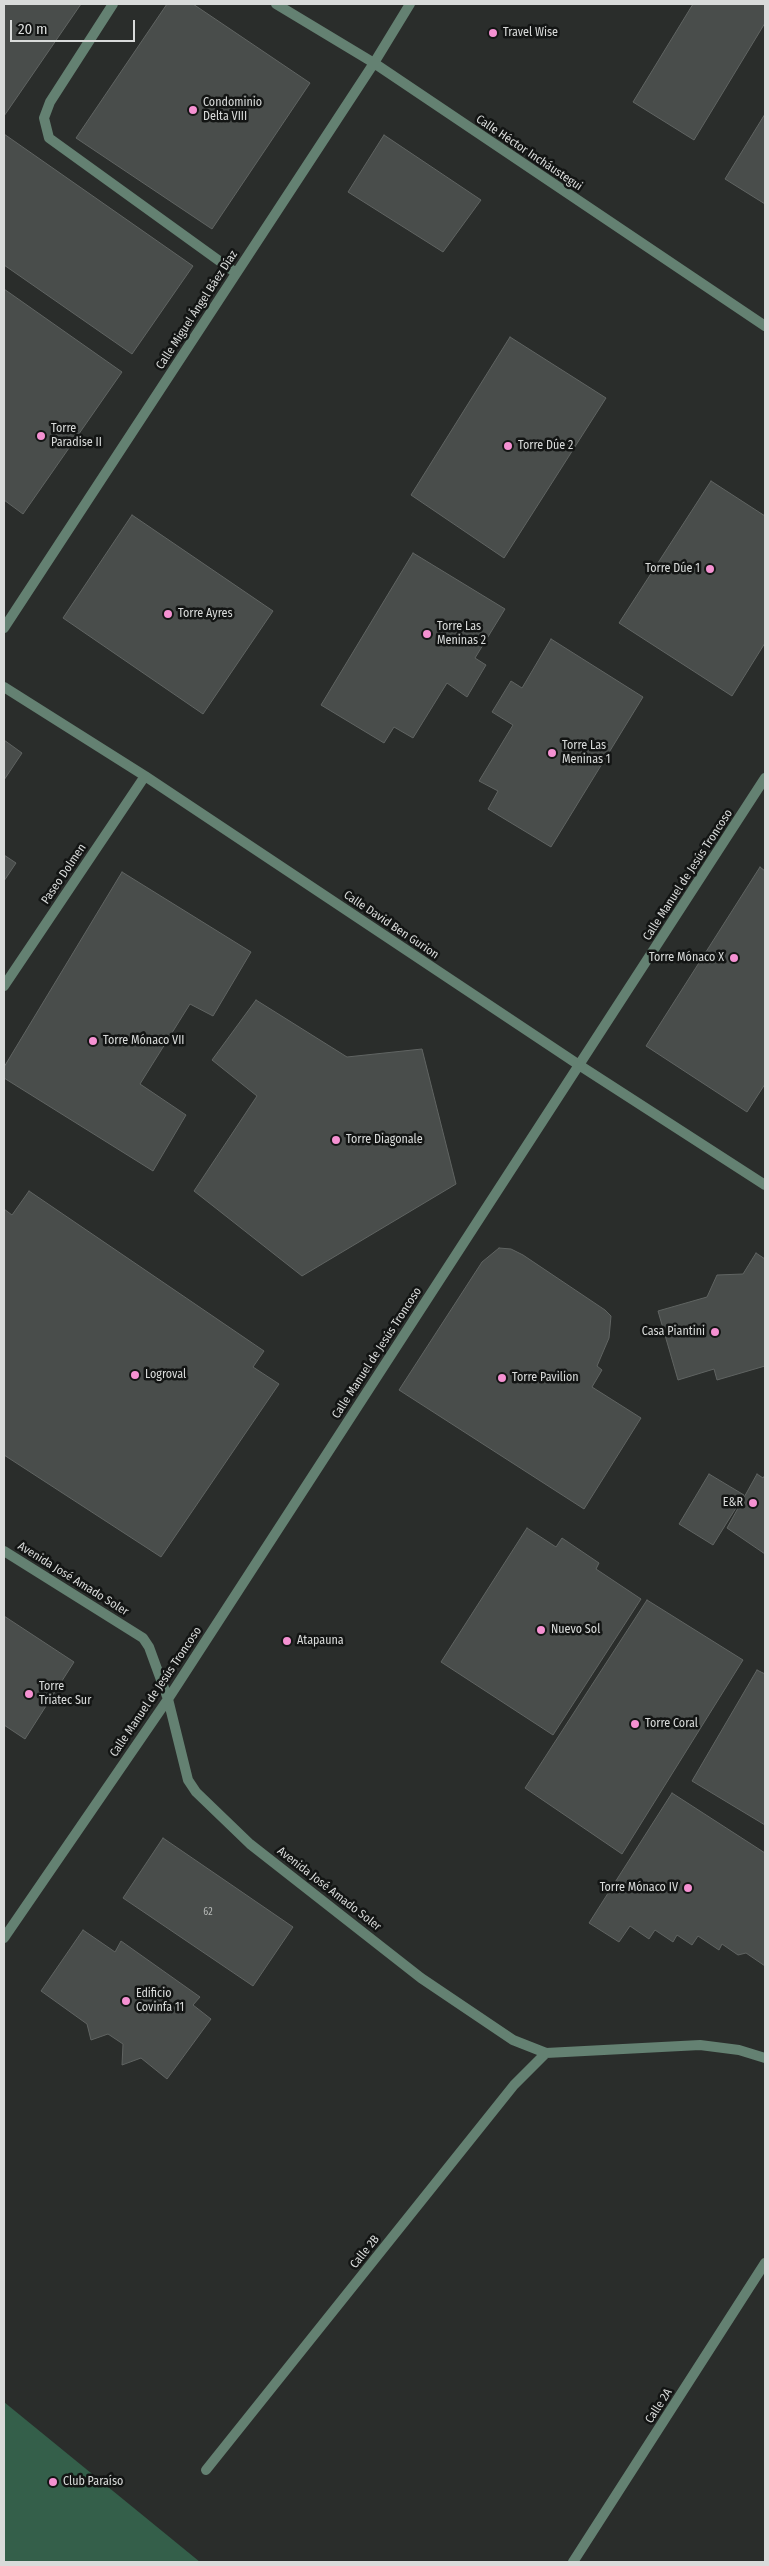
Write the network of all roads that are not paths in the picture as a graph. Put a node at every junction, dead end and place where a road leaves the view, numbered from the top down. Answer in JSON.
{"nodes":[{"id":1,"x":113,"y":4,"type":"edge"},
{"id":2,"x":276,"y":4,"type":"edge"},
{"id":3,"x":410,"y":4,"type":"edge"},
{"id":4,"x":374,"y":63,"type":"junction"},
{"id":5,"x":236,"y":273,"type":"junction"},
{"id":6,"x":765,"y":326,"type":"edge"},
{"id":7,"x":4,"y":628,"type":"edge"},
{"id":8,"x":4,"y":687,"type":"edge"},
{"id":9,"x":145,"y":776,"type":"junction"},
{"id":10,"x":765,"y":778,"type":"edge"},
{"id":11,"x":4,"y":986,"type":"edge"},
{"id":12,"x":579,"y":1065,"type":"junction"},
{"id":13,"x":765,"y":1185,"type":"edge"},
{"id":14,"x":4,"y":1550,"type":"edge"},
{"id":15,"x":168,"y":1699,"type":"junction"},
{"id":16,"x":4,"y":1938,"type":"edge"},
{"id":17,"x":546,"y":2053,"type":"junction"},
{"id":18,"x":765,"y":2058,"type":"edge"},
{"id":19,"x":765,"y":2263,"type":"edge"},
{"id":20,"x":206,"y":2470,"type":"dead end"},
{"id":21,"x":573,"y":2562,"type":"edge"}],
"edges":[{"from":1,"to":5,"type":"street"},
{"from":2,"to":4,"type":"street","name":"Calle Héctor Incháustegui"},
{"from":3,"to":4,"type":"street","name":"Calle Miguel Ángel Báez Díaz"},
{"from":4,"to":5,"type":"street","name":"Calle Miguel Ángel Báez Díaz"},
{"from":4,"to":6,"type":"street","name":"Calle Héctor Incháustegui"},
{"from":5,"to":7,"type":"street","name":"Calle Miguel Ángel Báez Díaz"},
{"from":8,"to":9,"type":"street","name":"Calle David Ben Gurion"},
{"from":9,"to":11,"type":"street","name":"Paseo Dolmen"},
{"from":9,"to":12,"type":"street","name":"Calle David Ben Gurion"},
{"from":10,"to":12,"type":"street","name":"Calle Manuel de Jesús Troncoso"},
{"from":12,"to":13,"type":"street","name":"Calle David Ben Gurion"},
{"from":12,"to":15,"type":"street","name":"Calle Manuel de Jesús Troncoso"},
{"from":14,"to":15,"type":"street","name":"Avenida José Amado Soler"},
{"from":15,"to":16,"type":"street","name":"Calle Manuel de Jesús Troncoso"},
{"from":15,"to":17,"type":"street","name":"Avenida José Amado Soler"},
{"from":17,"to":18,"type":"street","name":"Avenida José Amado Soler"},
{"from":17,"to":20,"type":"street","name":"Calle 2B"},
{"from":19,"to":21,"type":"street","name":"Calle 2A"}]}
